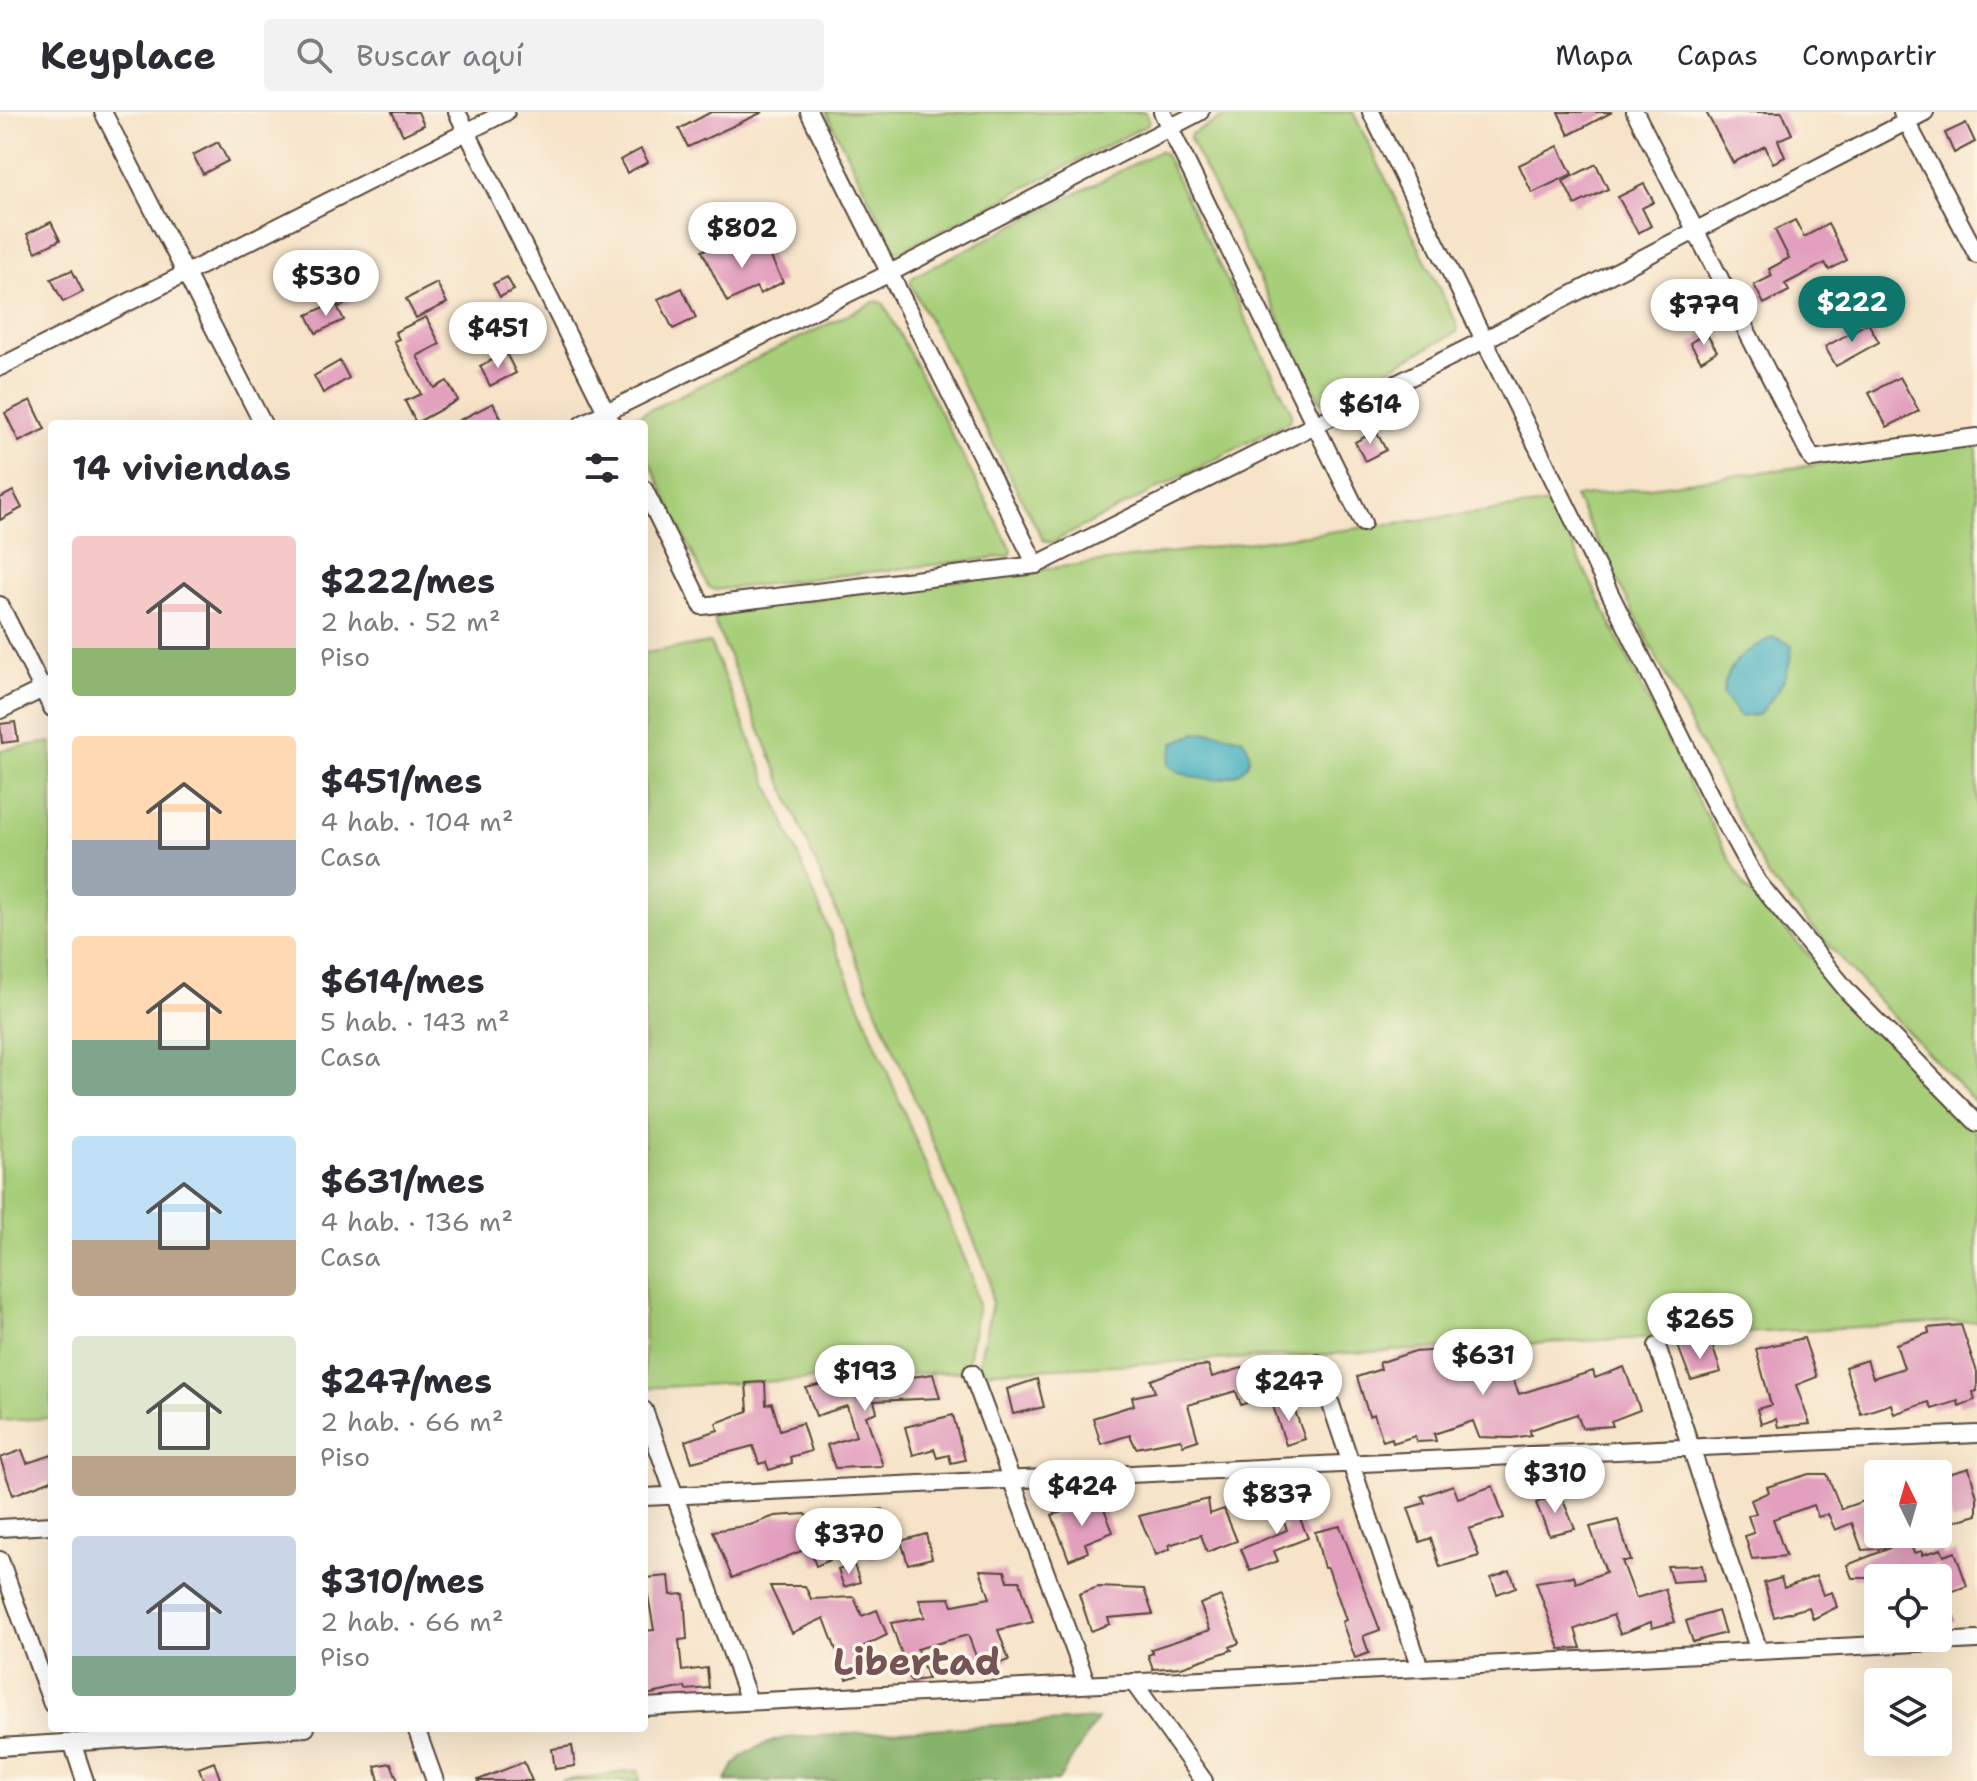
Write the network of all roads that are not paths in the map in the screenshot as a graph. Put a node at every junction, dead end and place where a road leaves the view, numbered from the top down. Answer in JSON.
{"nodes":[{"id":1,"x":103,"y":112,"type":"edge"},
{"id":2,"x":457,"y":112,"type":"edge"},
{"id":3,"x":506,"y":112,"type":"edge"},
{"id":4,"x":809,"y":112,"type":"edge"},
{"id":5,"x":1200,"y":112,"type":"edge"},
{"id":6,"x":1371,"y":112,"type":"edge"},
{"id":7,"x":1635,"y":112,"type":"edge"},
{"id":8,"x":1925,"y":112,"type":"edge"},
{"id":9,"x":1904,"y":117,"type":"edge"},
{"id":10,"x":1166,"y":120,"type":"edge"},
{"id":11,"x":467,"y":132,"type":"junction"},
{"id":12,"x":1696,"y":231,"type":"junction"},
{"id":13,"x":1977,"y":255,"type":"edge"},
{"id":14,"x":186,"y":273,"type":"junction"},
{"id":15,"x":890,"y":273,"type":"junction"},
{"id":16,"x":1484,"y":340,"type":"junction"},
{"id":17,"x":0,"y":367,"type":"edge"},
{"id":18,"x":610,"y":418,"type":"edge"},
{"id":19,"x":261,"y":420,"type":"edge"},
{"id":20,"x":1315,"y":424,"type":"junction"},
{"id":21,"x":1977,"y":437,"type":"edge"},
{"id":22,"x":648,"y":497,"type":"edge"},
{"id":23,"x":1363,"y":523,"type":"dead end"},
{"id":24,"x":1036,"y":565,"type":"junction"},
{"id":25,"x":0,"y":605,"type":"edge"},
{"id":26,"x":47,"y":687,"type":"edge"},
{"id":27,"x":0,"y":710,"type":"edge"},
{"id":28,"x":1977,"y":1123,"type":"edge"},
{"id":29,"x":1657,"y":1346,"type":"dead end"},
{"id":30,"x":1317,"y":1363,"type":"dead end"},
{"id":31,"x":972,"y":1373,"type":"dead end"},
{"id":32,"x":648,"y":1421,"type":"edge"},
{"id":33,"x":1977,"y":1434,"type":"edge"},
{"id":34,"x":1691,"y":1448,"type":"junction"},
{"id":35,"x":1351,"y":1463,"type":"junction"},
{"id":36,"x":1012,"y":1481,"type":"junction"},
{"id":37,"x":675,"y":1495,"type":"junction"},
{"id":38,"x":648,"y":1497,"type":"edge"},
{"id":39,"x":48,"y":1525,"type":"edge"},
{"id":40,"x":0,"y":1528,"type":"edge"},
{"id":41,"x":0,"y":1560,"type":"edge"},
{"id":42,"x":1977,"y":1640,"type":"edge"},
{"id":43,"x":1759,"y":1651,"type":"junction"},
{"id":44,"x":1420,"y":1668,"type":"junction"},
{"id":45,"x":1133,"y":1682,"type":"junction"},
{"id":46,"x":1087,"y":1684,"type":"junction"},
{"id":47,"x":48,"y":1693,"type":"edge"},
{"id":48,"x":749,"y":1701,"type":"junction"},
{"id":49,"x":648,"y":1707,"type":"edge"},
{"id":50,"x":210,"y":1732,"type":"edge"},
{"id":51,"x":417,"y":1732,"type":"edge"},
{"id":52,"x":66,"y":1738,"type":"edge"},
{"id":53,"x":0,"y":1747,"type":"edge"},
{"id":54,"x":85,"y":1781,"type":"edge"},
{"id":55,"x":435,"y":1781,"type":"edge"},
{"id":56,"x":1204,"y":1781,"type":"edge"}],
"edges":[{"from":1,"to":14,"type":"street"},
{"from":2,"to":11,"type":"street"},
{"from":3,"to":11,"type":"street"},
{"from":4,"to":15,"type":"street"},
{"from":5,"to":10,"type":"street"},
{"from":6,"to":16,"type":"street"},
{"from":7,"to":12,"type":"street"},
{"from":8,"to":9,"type":"street"},
{"from":9,"to":12,"type":"street"},
{"from":9,"to":13,"type":"street"},
{"from":10,"to":15,"type":"street"},
{"from":10,"to":20,"type":"street"},
{"from":11,"to":14,"type":"street"},
{"from":11,"to":18,"type":"street"},
{"from":12,"to":16,"type":"street"},
{"from":12,"to":21,"type":"street"},
{"from":14,"to":17,"type":"street"},
{"from":14,"to":19,"type":"street"},
{"from":15,"to":18,"type":"street"},
{"from":15,"to":24,"type":"street"},
{"from":16,"to":20,"type":"street"},
{"from":16,"to":28,"type":"street"},
{"from":20,"to":23,"type":"street"},
{"from":20,"to":24,"type":"street"},
{"from":22,"to":24,"type":"street"},
{"from":25,"to":26,"type":"street"},
{"from":26,"to":27,"type":"street"},
{"from":29,"to":34,"type":"street"},
{"from":30,"to":35,"type":"street"},
{"from":31,"to":36,"type":"street"},
{"from":32,"to":37,"type":"street"},
{"from":33,"to":34,"type":"street"},
{"from":34,"to":35,"type":"street"},
{"from":34,"to":43,"type":"street"},
{"from":35,"to":36,"type":"street"},
{"from":35,"to":44,"type":"street"},
{"from":36,"to":37,"type":"street"},
{"from":36,"to":46,"type":"street"},
{"from":37,"to":38,"type":"street"},
{"from":37,"to":48,"type":"street"},
{"from":39,"to":40,"type":"street"},
{"from":41,"to":47,"type":"street"},
{"from":42,"to":43,"type":"street"},
{"from":43,"to":44,"type":"street"},
{"from":44,"to":45,"type":"street"},
{"from":45,"to":46,"type":"street"},
{"from":45,"to":56,"type":"street"},
{"from":46,"to":48,"type":"street"},
{"from":48,"to":49,"type":"street"},
{"from":50,"to":52,"type":"street"},
{"from":51,"to":55,"type":"street"},
{"from":52,"to":53,"type":"street"},
{"from":52,"to":54,"type":"street"}]}
